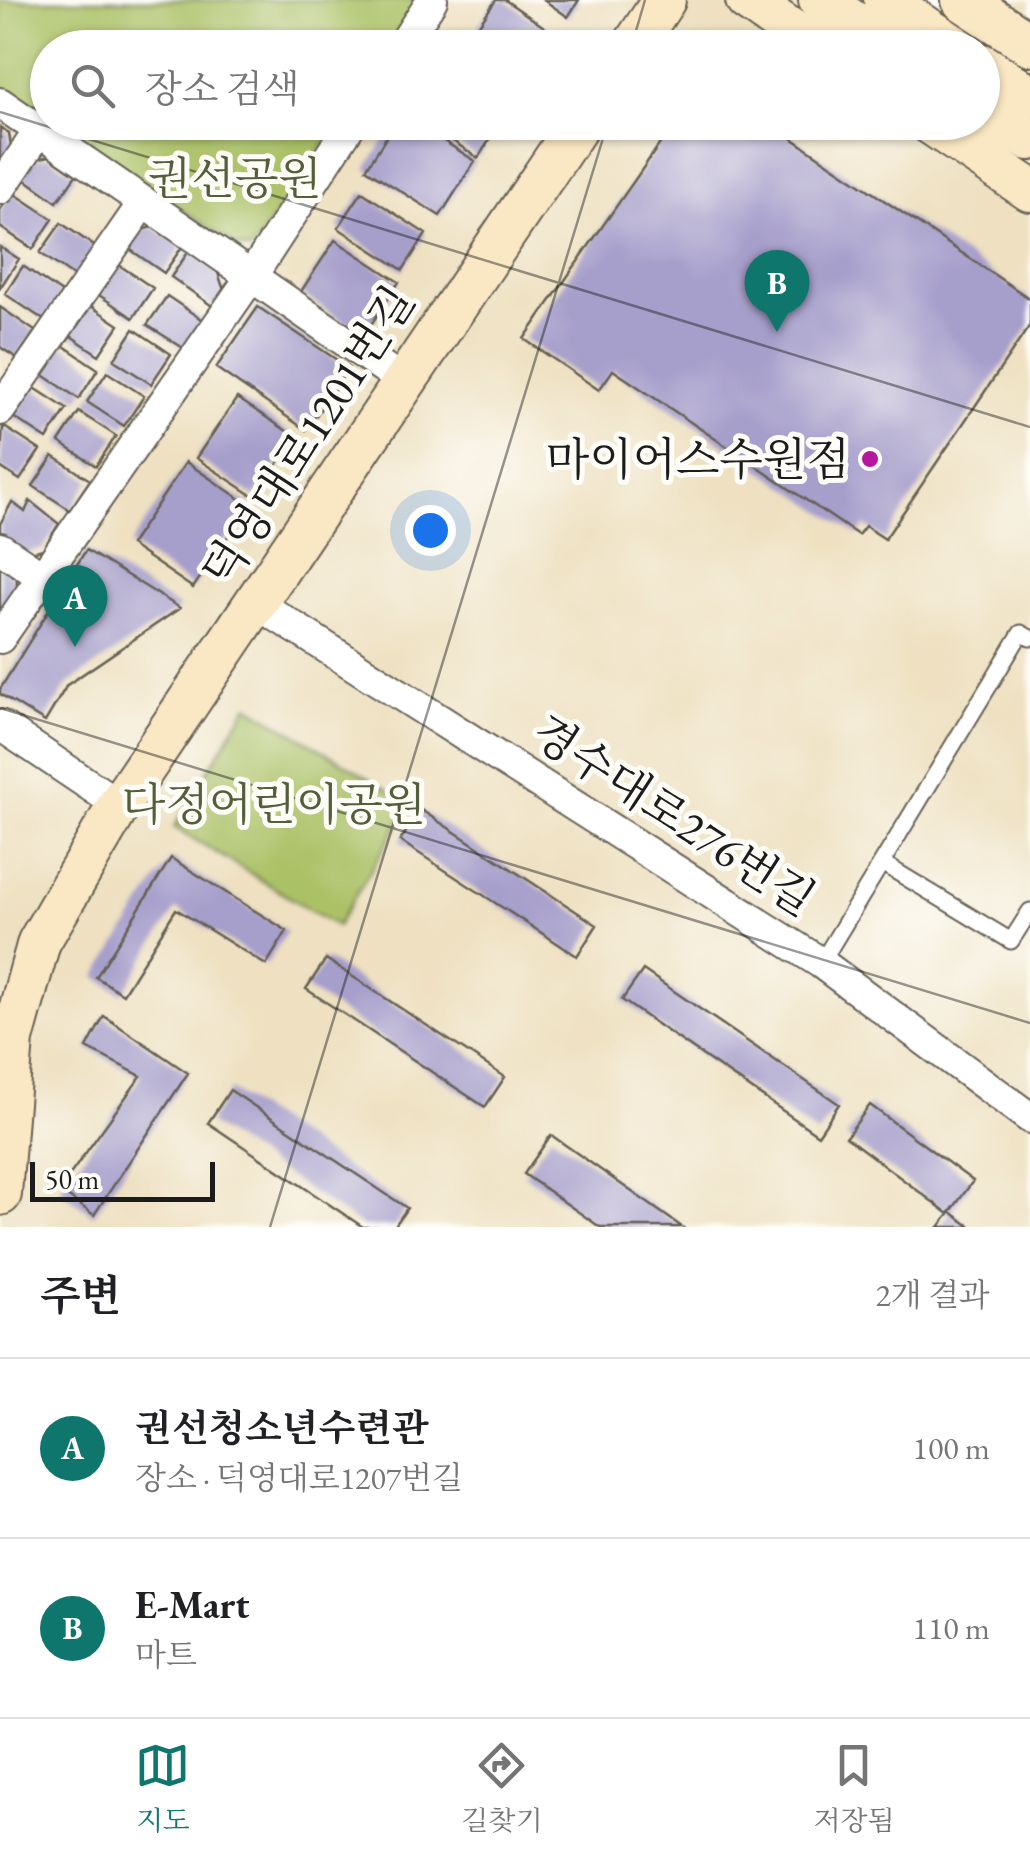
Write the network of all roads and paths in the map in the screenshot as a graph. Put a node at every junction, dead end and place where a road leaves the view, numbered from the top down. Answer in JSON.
{"nodes":[{"id":1,"x":432,"y":0,"type":"edge"},
{"id":2,"x":664,"y":0,"type":"edge"},
{"id":3,"x":746,"y":0,"type":"edge"},
{"id":4,"x":820,"y":0,"type":"edge"},
{"id":5,"x":885,"y":0,"type":"edge"},
{"id":6,"x":963,"y":0,"type":"edge"},
{"id":7,"x":413,"y":30,"type":"edge"},
{"id":8,"x":644,"y":30,"type":"edge"},
{"id":9,"x":790,"y":30,"type":"edge"},
{"id":10,"x":865,"y":30,"type":"edge"},
{"id":11,"x":929,"y":30,"type":"edge"},
{"id":12,"x":1030,"y":44,"type":"edge"},
{"id":13,"x":1000,"y":77,"type":"edge"},
{"id":14,"x":1030,"y":96,"type":"edge"},
{"id":15,"x":0,"y":103,"type":"edge"},
{"id":16,"x":1000,"y":120,"type":"edge"},
{"id":17,"x":30,"y":125,"type":"edge"},
{"id":18,"x":1030,"y":139,"type":"edge"},
{"id":19,"x":33,"y":140,"type":"edge"},
{"id":20,"x":52,"y":140,"type":"edge"},
{"id":21,"x":340,"y":140,"type":"edge"},
{"id":22,"x":568,"y":140,"type":"edge"},
{"id":23,"x":956,"y":140,"type":"edge"},
{"id":24,"x":0,"y":189,"type":"edge"},
{"id":25,"x":1030,"y":190,"type":"edge"},
{"id":26,"x":144,"y":202,"type":"junction"},
{"id":27,"x":251,"y":277,"type":"junction"},
{"id":28,"x":403,"y":381,"type":"junction"},
{"id":29,"x":0,"y":410,"type":"edge"},
{"id":30,"x":0,"y":548,"type":"edge"},
{"id":31,"x":44,"y":577,"type":"junction"},
{"id":32,"x":258,"y":604,"type":"junction"},
{"id":33,"x":0,"y":638,"type":"edge"},
{"id":34,"x":1030,"y":638,"type":"edge"},
{"id":35,"x":0,"y":725,"type":"edge"},
{"id":36,"x":119,"y":804,"type":"junction"},
{"id":37,"x":882,"y":863,"type":"junction"},
{"id":38,"x":1030,"y":911,"type":"edge"},
{"id":39,"x":821,"y":963,"type":"junction"},
{"id":40,"x":1030,"y":1118,"type":"edge"},
{"id":41,"x":0,"y":1194,"type":"edge"}],
"edges":[{"from":1,"to":7,"type":"street"},
{"from":2,"to":8,"type":"street"},
{"from":3,"to":9,"type":"street"},
{"from":4,"to":10,"type":"street"},
{"from":5,"to":11,"type":"street"},
{"from":6,"to":12,"type":"street"},
{"from":13,"to":14,"type":"street"},
{"from":15,"to":17,"type":"street"},
{"from":16,"to":18,"type":"street"},
{"from":19,"to":24,"type":"street"},
{"from":20,"to":26,"type":"street"},
{"from":21,"to":27,"type":"street"},
{"from":22,"to":28,"type":"street","name":"덕영대로1201번길"},
{"from":23,"to":25,"type":"street"},
{"from":26,"to":27,"type":"street"},
{"from":26,"to":29,"type":"street"},
{"from":27,"to":28,"type":"street"},
{"from":27,"to":31,"type":"street"},
{"from":28,"to":32,"type":"street","name":"덕영대로1201번길"},
{"from":30,"to":31,"type":"street"},
{"from":31,"to":33,"type":"street"},
{"from":32,"to":36,"type":"street","name":"덕영대로1201번길"},
{"from":32,"to":39,"type":"street","name":"경수대로276번길"},
{"from":34,"to":37,"type":"lane"},
{"from":35,"to":36,"type":"street"},
{"from":36,"to":41,"type":"street","name":"덕영대로1201번길"},
{"from":37,"to":38,"type":"lane"},
{"from":37,"to":39,"type":"lane"},
{"from":39,"to":40,"type":"street","name":"경수대로276번길"}]}
